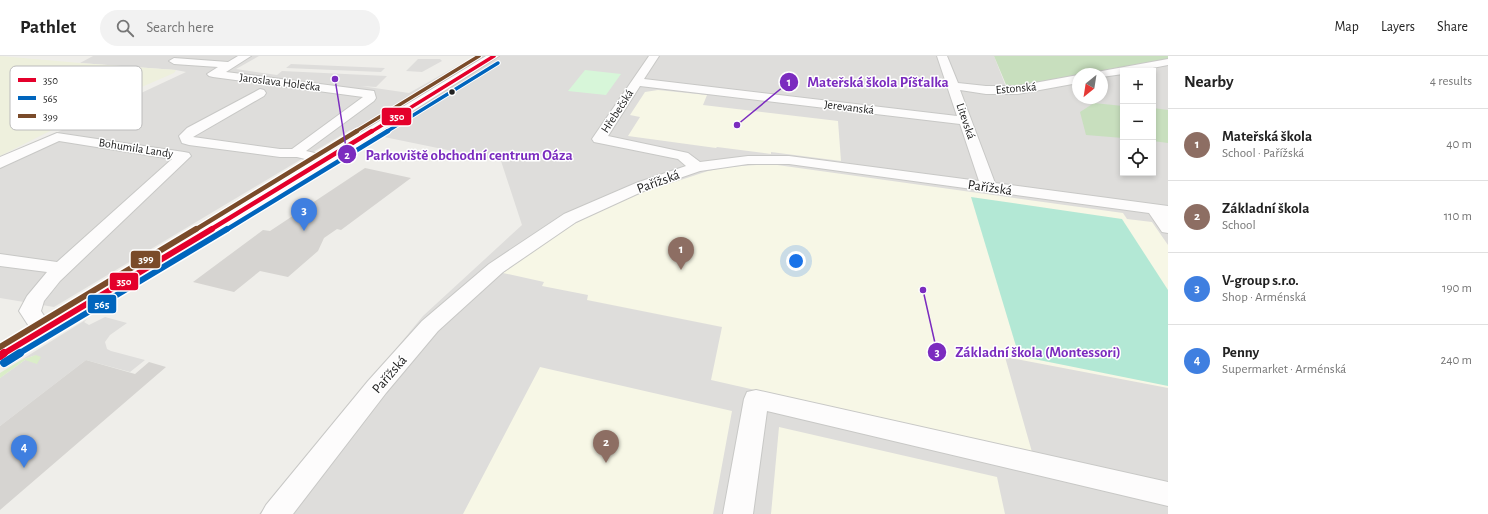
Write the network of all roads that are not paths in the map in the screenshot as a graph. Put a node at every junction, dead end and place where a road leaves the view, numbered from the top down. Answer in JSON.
{"nodes":[{"id":1,"x":246,"y":56,"type":"edge"},
{"id":2,"x":494,"y":56,"type":"edge"},
{"id":3,"x":654,"y":56,"type":"edge"},
{"id":4,"x":942,"y":56,"type":"edge"},
{"id":5,"x":174,"y":61,"type":"dead end"},
{"id":6,"x":1168,"y":62,"type":"edge"},
{"id":7,"x":230,"y":65,"type":"junction"},
{"id":8,"x":1108,"y":73,"type":"edge"},
{"id":9,"x":1072,"y":80,"type":"edge"},
{"id":10,"x":636,"y":82,"type":"junction"},
{"id":11,"x":954,"y":86,"type":"junction"},
{"id":12,"x":260,"y":93,"type":"dead end"},
{"id":13,"x":966,"y":121,"type":"junction"},
{"id":14,"x":297,"y":153,"type":"junction"},
{"id":15,"x":326,"y":160,"type":"junction"},
{"id":16,"x":0,"y":163,"type":"edge"},
{"id":17,"x":697,"y":167,"type":"junction"},
{"id":18,"x":989,"y":187,"type":"junction"},
{"id":19,"x":1161,"y":210,"type":"edge"},
{"id":20,"x":1168,"y":228,"type":"edge"},
{"id":21,"x":0,"y":260,"type":"edge"},
{"id":22,"x":61,"y":268,"type":"junction"},
{"id":23,"x":43,"y":331,"type":"junction"},
{"id":24,"x":0,"y":356,"type":"edge"},
{"id":25,"x":1168,"y":494,"type":"edge"},
{"id":26,"x":276,"y":514,"type":"edge"},
{"id":27,"x":738,"y":514,"type":"edge"}],
"edges":[{"from":1,"to":7,"type":"street"},
{"from":2,"to":15,"type":"street"},
{"from":3,"to":10,"type":"street","name":"Hřebečská"},
{"from":4,"to":11,"type":"street","name":"Litevská"},
{"from":5,"to":7,"type":"street"},
{"from":6,"to":8,"type":"street"},
{"from":7,"to":14,"type":"street","name":"Jaroslava Holečka"},
{"from":9,"to":11,"type":"street","name":"Estonská"},
{"from":10,"to":13,"type":"street","name":"Jerevanská"},
{"from":10,"to":17,"type":"street","name":"Hřebečská"},
{"from":11,"to":13,"type":"street","name":"Litevská"},
{"from":12,"to":14,"type":"street","name":"Jaroslava Holečka"},
{"from":13,"to":18,"type":"street","name":"Litevská"},
{"from":14,"to":15,"type":"street","name":"Jaroslava Holečka"},
{"from":15,"to":23,"type":"street"},
{"from":16,"to":22,"type":"street","name":"Bohumila Landy"},
{"from":17,"to":18,"type":"street","name":"Pařížská"},
{"from":17,"to":26,"type":"street","name":"Pařížská"},
{"from":18,"to":19,"type":"street","name":"Pařížská"},
{"from":19,"to":20,"type":"street"},
{"from":21,"to":22,"type":"street"},
{"from":22,"to":23,"type":"street","name":"Bohumila Landy"},
{"from":23,"to":24,"type":"street"},
{"from":25,"to":27,"type":"street"}]}
